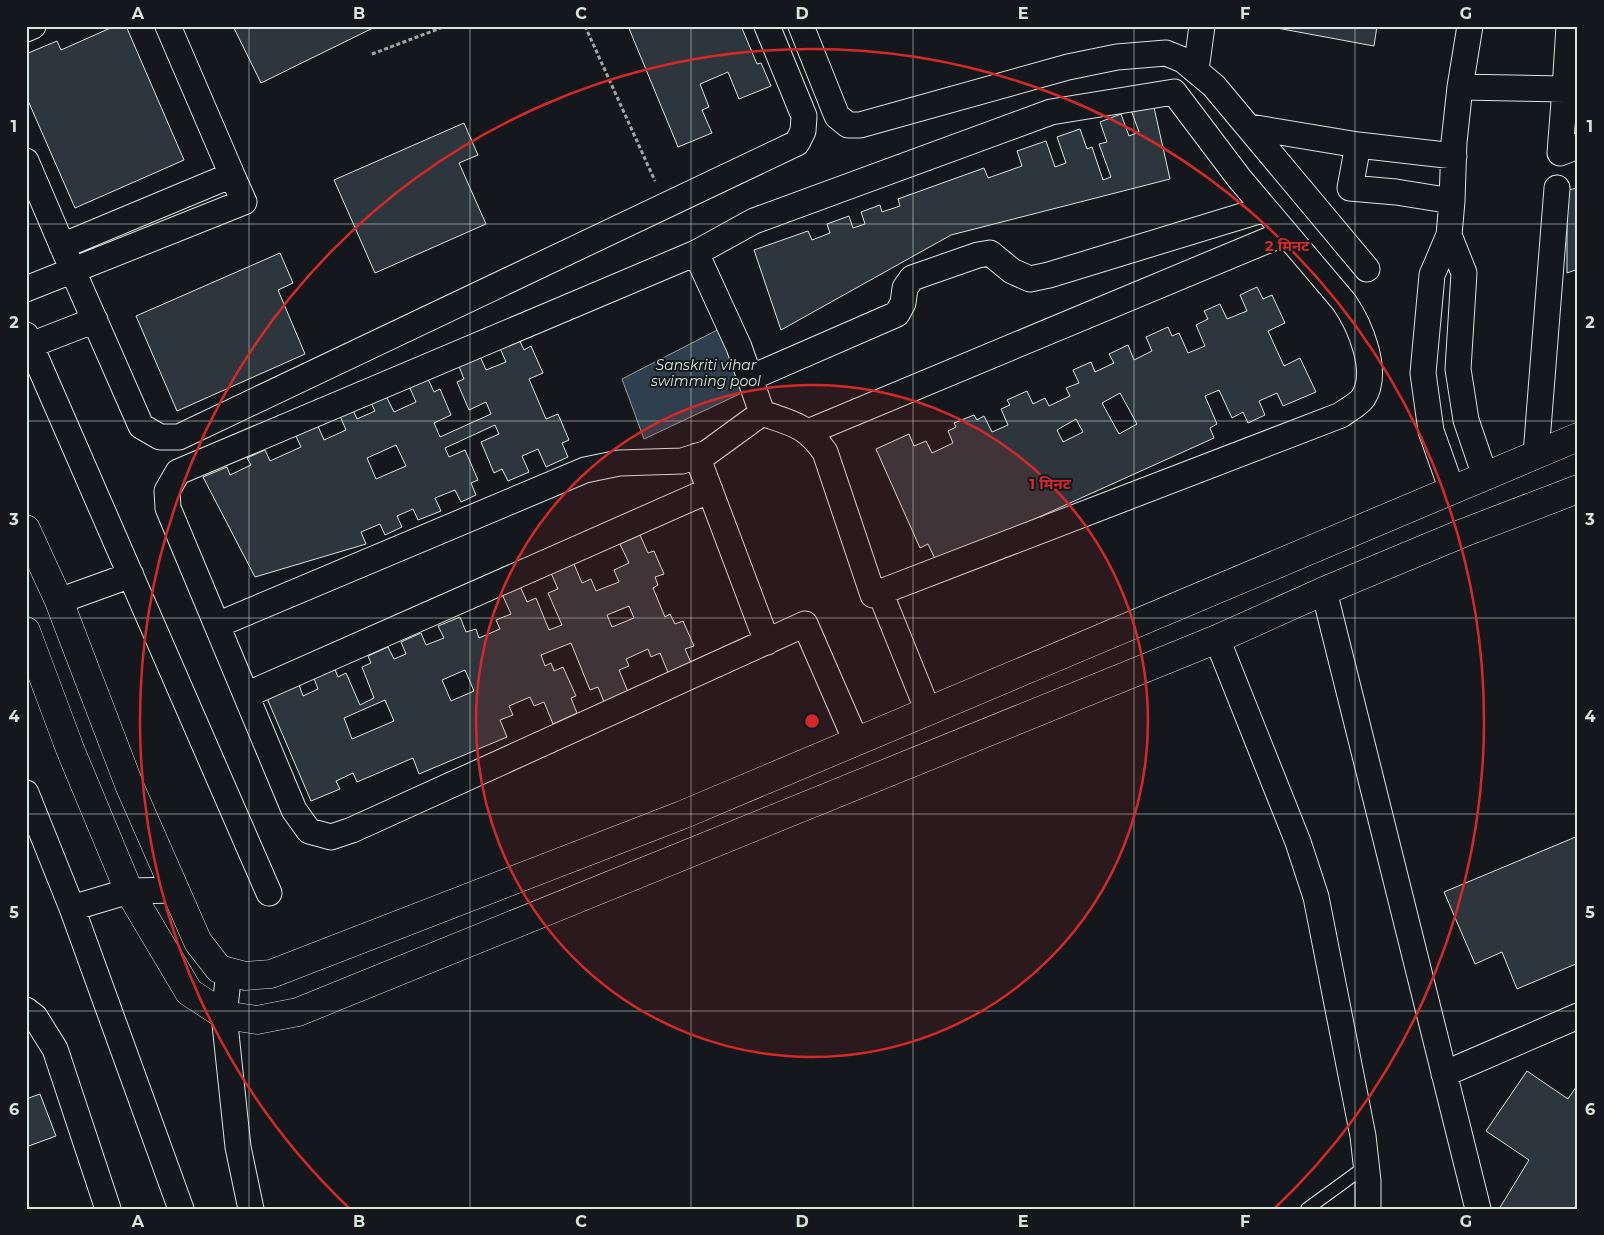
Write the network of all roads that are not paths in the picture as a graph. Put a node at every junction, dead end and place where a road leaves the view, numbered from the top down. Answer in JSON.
{"nodes":[{"id":1,"x":33,"y":26,"type":"edge"},
{"id":2,"x":168,"y":26,"type":"edge"},
{"id":3,"x":767,"y":26,"type":"edge"},
{"id":4,"x":801,"y":26,"type":"edge"},
{"id":5,"x":1202,"y":26,"type":"edge"},
{"id":6,"x":1470,"y":26,"type":"edge"},
{"id":7,"x":1570,"y":26,"type":"edge"},
{"id":8,"x":26,"y":29,"type":"edge"},
{"id":9,"x":1196,"y":70,"type":"junction"},
{"id":10,"x":1460,"y":88,"type":"junction"},
{"id":11,"x":1565,"y":89,"type":"junction"},
{"id":12,"x":1250,"y":127,"type":"junction"},
{"id":13,"x":1358,"y":145,"type":"junction"},
{"id":14,"x":1578,"y":146,"type":"edge"},
{"id":15,"x":1454,"y":156,"type":"junction"},
{"id":16,"x":26,"y":161,"type":"edge"},
{"id":17,"x":232,"y":175,"type":"junction"},
{"id":18,"x":1557,"y":188,"type":"dead end"},
{"id":19,"x":1452,"y":201,"type":"junction"},
{"id":20,"x":1265,"y":209,"type":"junction"},
{"id":21,"x":1285,"y":233,"type":"junction"},
{"id":22,"x":1448,"y":235,"type":"junction"},
{"id":23,"x":62,"y":246,"type":"junction"},
{"id":24,"x":696,"y":253,"type":"junction"},
{"id":25,"x":1367,"y":269,"type":"dead end"},
{"id":26,"x":73,"y":271,"type":"junction"},
{"id":27,"x":26,"y":289,"type":"edge"},
{"id":28,"x":95,"y":320,"type":"junction"},
{"id":29,"x":29,"y":340,"type":"edge"},
{"id":30,"x":750,"y":378,"type":"junction"},
{"id":31,"x":762,"y":413,"type":"junction"},
{"id":32,"x":808,"y":432,"type":"junction"},
{"id":33,"x":1578,"y":436,"type":"edge"},
{"id":34,"x":1536,"y":454,"type":"junction"},
{"id":35,"x":697,"y":456,"type":"junction"},
{"id":36,"x":1484,"y":476,"type":"junction"},
{"id":37,"x":1578,"y":489,"type":"edge"},
{"id":38,"x":710,"y":490,"type":"junction"},
{"id":39,"x":1452,"y":490,"type":"junction"},
{"id":40,"x":26,"y":529,"type":"edge"},
{"id":41,"x":131,"y":574,"type":"junction"},
{"id":42,"x":1324,"y":591,"type":"junction"},
{"id":43,"x":880,"y":592,"type":"junction"},
{"id":44,"x":59,"y":601,"type":"junction"},
{"id":45,"x":217,"y":625,"type":"junction"},
{"id":46,"x":26,"y":631,"type":"edge"},
{"id":47,"x":1217,"y":640,"type":"junction"},
{"id":48,"x":767,"y":642,"type":"junction"},
{"id":49,"x":246,"y":695,"type":"junction"},
{"id":50,"x":928,"y":711,"type":"junction"},
{"id":51,"x":856,"y":741,"type":"junction"},
{"id":52,"x":26,"y":792,"type":"edge"},
{"id":53,"x":176,"y":890,"type":"junction"},
{"id":54,"x":129,"y":891,"type":"junction"},
{"id":55,"x":269,"y":893,"type":"dead end"},
{"id":56,"x":72,"y":908,"type":"junction"},
{"id":57,"x":229,"y":972,"type":"junction"},
{"id":58,"x":26,"y":1010,"type":"edge"},
{"id":59,"x":224,"y":1015,"type":"junction"},
{"id":60,"x":1578,"y":1016,"type":"edge"},
{"id":61,"x":1444,"y":1074,"type":"junction"},
{"id":62,"x":1366,"y":1166,"type":"junction"},
{"id":63,"x":108,"y":1209,"type":"edge"},
{"id":64,"x":181,"y":1209,"type":"edge"},
{"id":65,"x":251,"y":1209,"type":"edge"},
{"id":66,"x":1306,"y":1209,"type":"edge"},
{"id":67,"x":1368,"y":1209,"type":"edge"},
{"id":68,"x":1478,"y":1209,"type":"edge"}],
"edges":[{"from":1,"to":8,"type":"street"},
{"from":2,"to":17,"type":"street"},
{"from":3,"to":28,"type":"street"},
{"from":4,"to":9,"type":"street"},
{"from":5,"to":9,"type":"street"},
{"from":6,"to":10,"type":"street"},
{"from":7,"to":11,"type":"street"},
{"from":9,"to":12,"type":"street"},
{"from":10,"to":11,"type":"street"},
{"from":10,"to":15,"type":"street"},
{"from":11,"to":14,"type":"street"},
{"from":12,"to":13,"type":"street"},
{"from":12,"to":25,"type":"street"},
{"from":13,"to":15,"type":"street"},
{"from":13,"to":19,"type":"street"},
{"from":15,"to":19,"type":"street"},
{"from":16,"to":23,"type":"street"},
{"from":17,"to":23,"type":"street"},
{"from":17,"to":26,"type":"street"},
{"from":18,"to":34,"type":"street"},
{"from":19,"to":22,"type":"street"},
{"from":20,"to":21,"type":"street"},
{"from":20,"to":24,"type":"street"},
{"from":20,"to":30,"type":"street"},
{"from":21,"to":32,"type":"street"},
{"from":21,"to":43,"type":"street"},
{"from":22,"to":36,"type":"street"},
{"from":22,"to":39,"type":"street"},
{"from":23,"to":26,"type":"street"},
{"from":24,"to":30,"type":"street"},
{"from":24,"to":45,"type":"street"},
{"from":26,"to":27,"type":"street"},
{"from":26,"to":28,"type":"street"},
{"from":28,"to":29,"type":"street"},
{"from":29,"to":41,"type":"street"},
{"from":30,"to":31,"type":"street"},
{"from":31,"to":32,"type":"street"},
{"from":31,"to":35,"type":"street"},
{"from":32,"to":43,"type":"street"},
{"from":33,"to":34,"type":"street"},
{"from":34,"to":36,"type":"street"},
{"from":35,"to":38,"type":"street"},
{"from":35,"to":45,"type":"street"},
{"from":36,"to":39,"type":"street"},
{"from":37,"to":42,"type":"street"},
{"from":38,"to":48,"type":"street"},
{"from":38,"to":49,"type":"street"},
{"from":39,"to":50,"type":"street"},
{"from":40,"to":44,"type":"street"},
{"from":41,"to":44,"type":"street"},
{"from":41,"to":55,"type":"street"},
{"from":42,"to":47,"type":"street"},
{"from":42,"to":61,"type":"street"},
{"from":43,"to":50,"type":"street"},
{"from":44,"to":53,"type":"street"},
{"from":45,"to":49,"type":"street"},
{"from":46,"to":54,"type":"street"},
{"from":47,"to":59,"type":"street"},
{"from":47,"to":62,"type":"street"},
{"from":48,"to":49,"type":"street"},
{"from":48,"to":51,"type":"street"},
{"from":50,"to":51,"type":"street"},
{"from":51,"to":57,"type":"street"},
{"from":52,"to":56,"type":"street"},
{"from":53,"to":54,"type":"street"},
{"from":53,"to":57,"type":"street"},
{"from":54,"to":56,"type":"street"},
{"from":54,"to":59,"type":"street"},
{"from":56,"to":64,"type":"street"},
{"from":57,"to":59,"type":"street"},
{"from":58,"to":63,"type":"street"},
{"from":59,"to":65,"type":"street"},
{"from":60,"to":61,"type":"street"},
{"from":61,"to":68,"type":"street"},
{"from":62,"to":66,"type":"lane"},
{"from":62,"to":67,"type":"street"}]}
